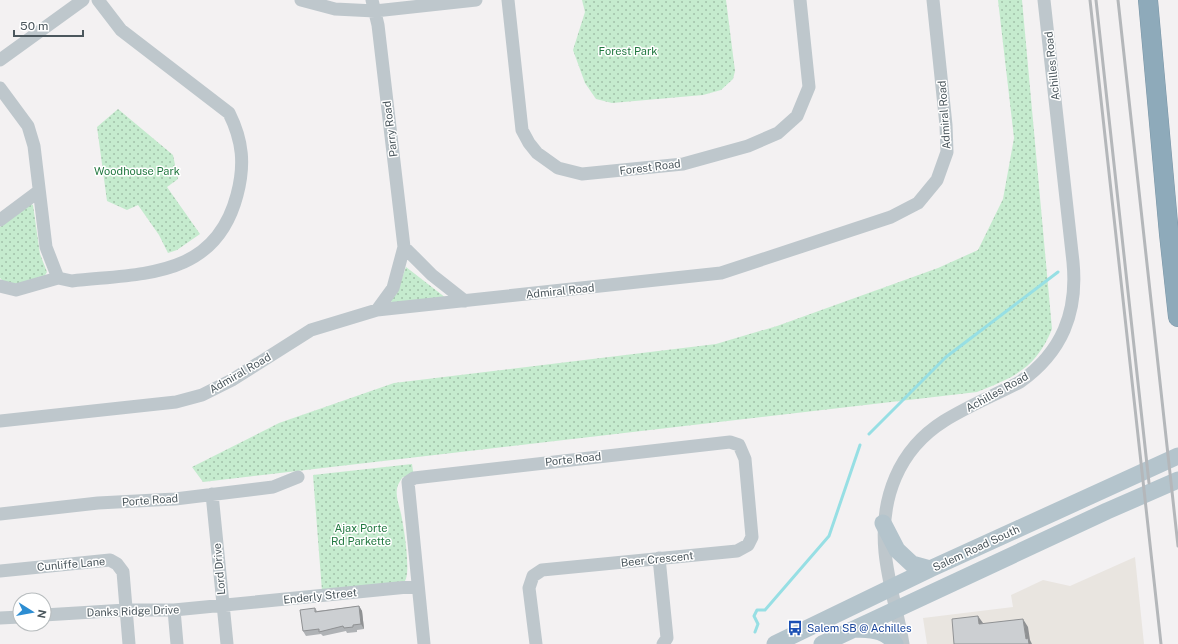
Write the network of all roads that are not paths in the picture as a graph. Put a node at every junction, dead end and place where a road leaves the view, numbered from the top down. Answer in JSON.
{"nodes":[{"id":1,"x":83,"y":0,"type":"edge"},
{"id":2,"x":98,"y":0,"type":"edge"},
{"id":3,"x":301,"y":0,"type":"edge"},
{"id":4,"x":476,"y":0,"type":"edge"},
{"id":5,"x":508,"y":0,"type":"edge"},
{"id":6,"x":800,"y":0,"type":"edge"},
{"id":7,"x":933,"y":0,"type":"edge"},
{"id":8,"x":1044,"y":0,"type":"edge"},
{"id":9,"x":1148,"y":0,"type":"edge"},
{"id":10,"x":454,"y":1,"type":"edge"},
{"id":11,"x":373,"y":6,"type":"edge"},
{"id":12,"x":0,"y":60,"type":"edge"},
{"id":13,"x":0,"y":88,"type":"edge"},
{"id":14,"x":39,"y":191,"type":"junction"},
{"id":15,"x":0,"y":220,"type":"edge"},
{"id":16,"x":404,"y":248,"type":"junction"},
{"id":17,"x":58,"y":278,"type":"junction"},
{"id":18,"x":0,"y":286,"type":"edge"},
{"id":19,"x":465,"y":300,"type":"junction"},
{"id":20,"x":377,"y":310,"type":"junction"},
{"id":21,"x":1178,"y":316,"type":"edge"},
{"id":22,"x":0,"y":421,"type":"edge"},
{"id":23,"x":739,"y":445,"type":"joint"},
{"id":24,"x":1178,"y":456,"type":"edge"},
{"id":25,"x":298,"y":477,"type":"dead end"},
{"id":26,"x":1178,"y":480,"type":"edge"},
{"id":27,"x":212,"y":494,"type":"junction"},
{"id":28,"x":0,"y":514,"type":"edge"},
{"id":29,"x":883,"y":523,"type":"junction"},
{"id":30,"x":659,"y":558,"type":"junction"},
{"id":31,"x":930,"y":569,"type":"junction"},
{"id":32,"x":0,"y":571,"type":"edge"},
{"id":33,"x":418,"y":586,"type":"junction"},
{"id":34,"x":892,"y":587,"type":"junction"},
{"id":35,"x":222,"y":606,"type":"junction"},
{"id":36,"x":896,"y":609,"type":"junction"},
{"id":37,"x":126,"y":610,"type":"junction"},
{"id":38,"x":174,"y":610,"type":"junction"},
{"id":39,"x":52,"y":615,"type":"edge"},
{"id":40,"x":12,"y":617,"type":"edge"},
{"id":41,"x":0,"y":618,"type":"edge"},
{"id":42,"x":855,"y":629,"type":"junction"},
{"id":43,"x":129,"y":644,"type":"edge"},
{"id":44,"x":177,"y":644,"type":"edge"},
{"id":45,"x":227,"y":644,"type":"edge"},
{"id":46,"x":424,"y":644,"type":"edge"},
{"id":47,"x":536,"y":644,"type":"edge"},
{"id":48,"x":663,"y":644,"type":"edge"},
{"id":49,"x":775,"y":644,"type":"edge"},
{"id":50,"x":822,"y":644,"type":"edge"},
{"id":51,"x":895,"y":644,"type":"edge"},
{"id":52,"x":903,"y":644,"type":"edge"}],
"edges":[{"from":1,"to":12,"type":"street"},
{"from":2,"to":17,"type":"street"},
{"from":3,"to":11,"type":"street"},
{"from":4,"to":10,"type":"street"},
{"from":5,"to":6,"type":"street","name":"Forest Road"},
{"from":7,"to":19,"type":"street","name":"Admiral Road"},
{"from":8,"to":29,"type":"street","name":"Achilles Road"},
{"from":9,"to":21,"type":"highway"},
{"from":10,"to":11,"type":"street"},
{"from":11,"to":16,"type":"street","name":"Parry Road"},
{"from":13,"to":14,"type":"street"},
{"from":14,"to":15,"type":"street"},
{"from":14,"to":17,"type":"street"},
{"from":16,"to":19,"type":"street"},
{"from":16,"to":20,"type":"street","name":"Parry Road"},
{"from":17,"to":18,"type":"street"},
{"from":19,"to":20,"type":"street","name":"Admiral Road"},
{"from":20,"to":22,"type":"street","name":"Admiral Road"},
{"from":23,"to":30,"type":"street","name":"Beer Crescent"},
{"from":23,"to":33,"type":"street","name":"Porte Road"},
{"from":24,"to":31,"type":"main road","name":"Salem Road South"},
{"from":25,"to":27,"type":"street","name":"Porte Road"},
{"from":26,"to":36,"type":"main road","name":"Salem Road South"},
{"from":27,"to":28,"type":"street","name":"Porte Road"},
{"from":27,"to":35,"type":"street","name":"Lord Drive"},
{"from":29,"to":31,"type":"main road"},
{"from":29,"to":34,"type":"street","name":"Achilles Road"},
{"from":30,"to":47,"type":"street","name":"Beer Crescent"},
{"from":30,"to":48,"type":"street"},
{"from":31,"to":34,"type":"main road","name":"Salem Road South"},
{"from":32,"to":37,"type":"street","name":"Cunliffe Lane"},
{"from":33,"to":35,"type":"street","name":"Enderly Street"},
{"from":33,"to":46,"type":"street"},
{"from":34,"to":36,"type":"street","name":"Achilles Road"},
{"from":34,"to":49,"type":"main road","name":"Salem Road South"},
{"from":35,"to":38,"type":"street","name":"Danks Ridge Drive"},
{"from":35,"to":45,"type":"street","name":"Lord Drive"},
{"from":36,"to":42,"type":"main road","name":"Salem Road South"},
{"from":36,"to":52,"type":"street","name":"Achilles Road"},
{"from":37,"to":38,"type":"street","name":"Danks Ridge Drive"},
{"from":37,"to":39,"type":"street","name":"Danks Ridge Drive"},
{"from":37,"to":43,"type":"street"},
{"from":38,"to":44,"type":"street"},
{"from":40,"to":41,"type":"street"},
{"from":42,"to":50,"type":"main road","name":"Salem Road South"},
{"from":42,"to":51,"type":"main road"}]}
